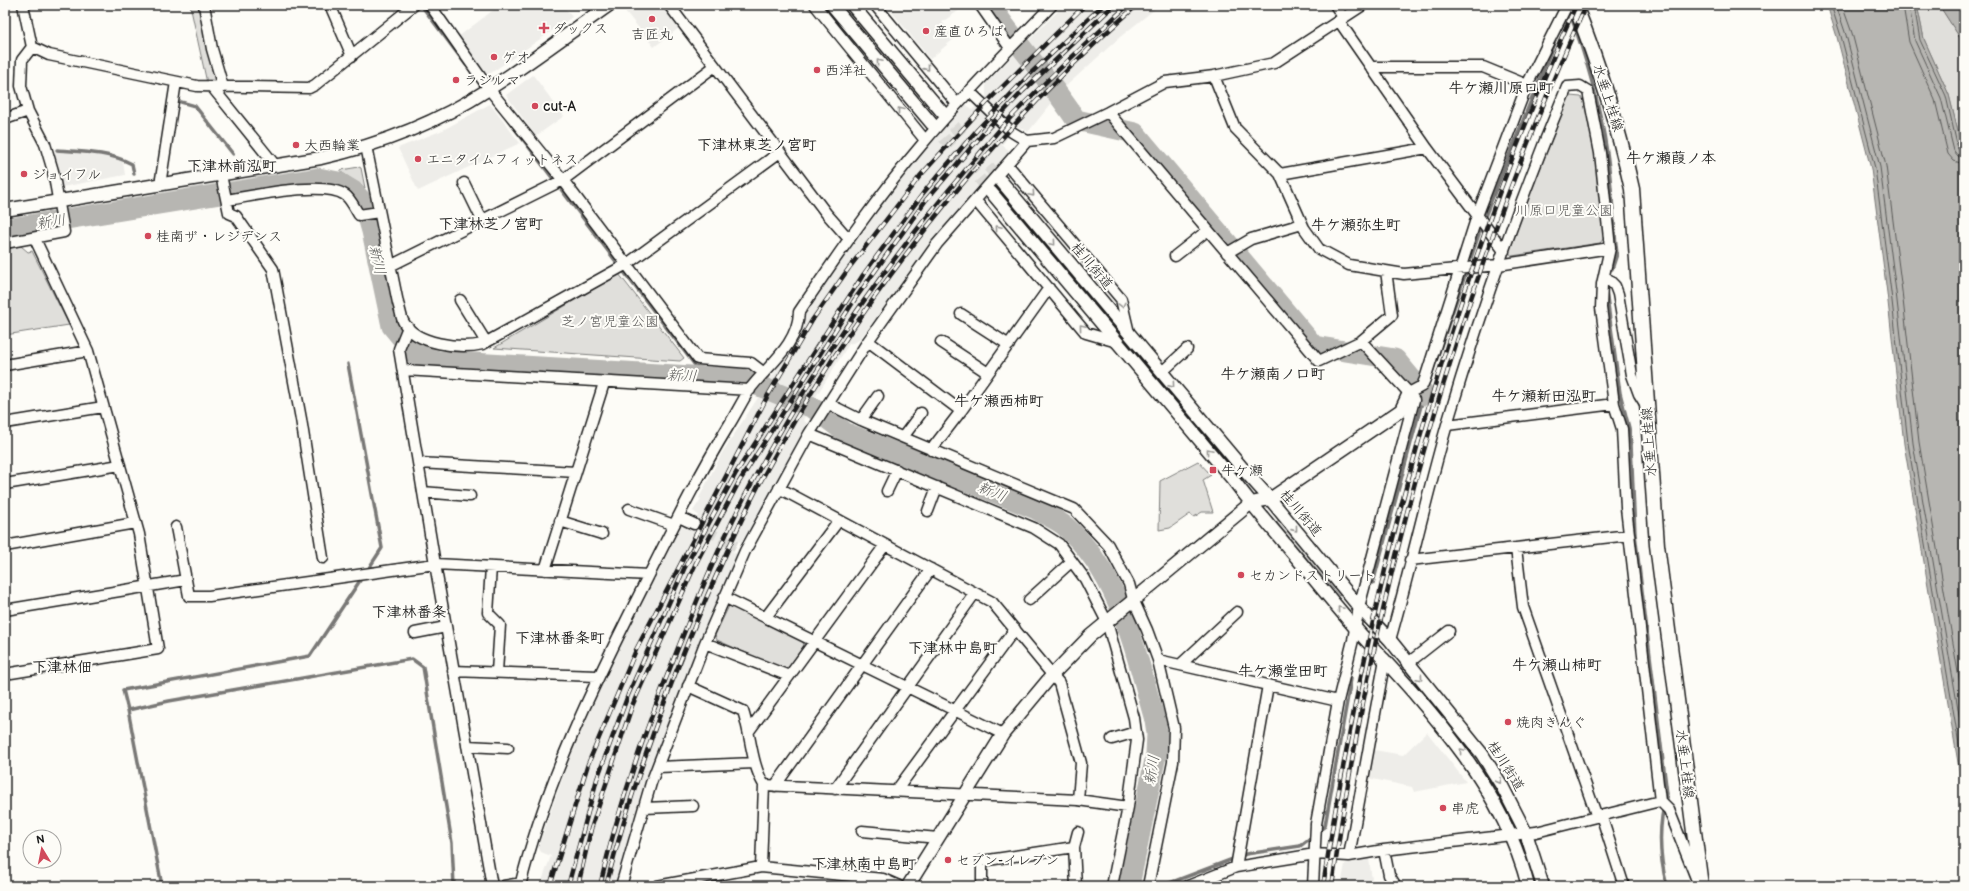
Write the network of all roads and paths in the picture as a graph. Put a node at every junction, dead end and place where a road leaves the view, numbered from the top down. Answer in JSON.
{"nodes":[{"id":1,"x":23,"y":5,"type":"edge"},
{"id":2,"x":204,"y":5,"type":"edge"},
{"id":3,"x":330,"y":5,"type":"edge"},
{"id":4,"x":414,"y":5,"type":"edge"},
{"id":5,"x":430,"y":5,"type":"edge"},
{"id":6,"x":609,"y":5,"type":"edge"},
{"id":7,"x":669,"y":5,"type":"edge"},
{"id":8,"x":815,"y":5,"type":"edge"},
{"id":9,"x":832,"y":5,"type":"edge"},
{"id":10,"x":852,"y":5,"type":"edge"},
{"id":11,"x":875,"y":5,"type":"edge"},
{"id":12,"x":980,"y":5,"type":"edge"},
{"id":13,"x":1052,"y":5,"type":"edge"},
{"id":14,"x":1335,"y":5,"type":"edge"},
{"id":15,"x":1363,"y":5,"type":"edge"},
{"id":16,"x":1575,"y":5,"type":"edge"},
{"id":17,"x":1563,"y":7,"type":"edge"},
{"id":18,"x":1341,"y":19,"type":"junction"},
{"id":19,"x":32,"y":47,"type":"junction"},
{"id":20,"x":1010,"y":48,"type":"junction"},
{"id":21,"x":352,"y":56,"type":"junction"},
{"id":22,"x":715,"y":66,"type":"junction"},
{"id":23,"x":1372,"y":67,"type":"junction"},
{"id":24,"x":1214,"y":76,"type":"junction"},
{"id":25,"x":176,"y":82,"type":"junction"},
{"id":26,"x":1527,"y":85,"type":"junction"},
{"id":27,"x":212,"y":87,"type":"junction"},
{"id":28,"x":223,"y":87,"type":"junction"},
{"id":29,"x":490,"y":89,"type":"junction"},
{"id":30,"x":969,"y":91,"type":"junction"},
{"id":31,"x":957,"y":104,"type":"junction"},
{"id":32,"x":28,"y":111,"type":"junction"},
{"id":33,"x":942,"y":112,"type":"tunnel mouth"},
{"id":34,"x":1108,"y":112,"type":"junction"},
{"id":35,"x":5,"y":119,"type":"edge"},
{"id":36,"x":932,"y":124,"type":"tunnel mouth"},
{"id":37,"x":925,"y":140,"type":"junction"},
{"id":38,"x":1027,"y":141,"type":"junction"},
{"id":39,"x":366,"y":146,"type":"junction"},
{"id":40,"x":1427,"y":148,"type":"junction"},
{"id":41,"x":780,"y":152,"type":"junction"},
{"id":42,"x":1007,"y":164,"type":"junction"},
{"id":43,"x":275,"y":165,"type":"junction"},
{"id":44,"x":1280,"y":174,"type":"junction"},
{"id":45,"x":221,"y":175,"type":"junction"},
{"id":46,"x":563,"y":180,"type":"junction"},
{"id":47,"x":1001,"y":181,"type":"tunnel mouth"},
{"id":48,"x":464,"y":183,"type":"dead end"},
{"id":49,"x":160,"y":185,"type":"junction"},
{"id":50,"x":991,"y":192,"type":"tunnel mouth"},
{"id":51,"x":227,"y":200,"type":"junction"},
{"id":52,"x":976,"y":200,"type":"junction"},
{"id":53,"x":60,"y":207,"type":"junction"},
{"id":54,"x":5,"y":210,"type":"edge"},
{"id":55,"x":380,"y":212,"type":"junction"},
{"id":56,"x":1477,"y":216,"type":"junction"},
{"id":57,"x":482,"y":220,"type":"junction"},
{"id":58,"x":1302,"y":224,"type":"junction"},
{"id":59,"x":1208,"y":230,"type":"junction"},
{"id":60,"x":848,"y":238,"type":"junction"},
{"id":61,"x":35,"y":239,"type":"junction"},
{"id":62,"x":5,"y":242,"type":"edge"},
{"id":63,"x":1610,"y":248,"type":"junction"},
{"id":64,"x":1504,"y":250,"type":"junction"},
{"id":65,"x":1227,"y":253,"type":"junction"},
{"id":66,"x":1175,"y":256,"type":"dead end"},
{"id":67,"x":627,"y":264,"type":"junction"},
{"id":68,"x":1498,"y":265,"type":"junction"},
{"id":69,"x":390,"y":266,"type":"junction"},
{"id":70,"x":1462,"y":269,"type":"junction"},
{"id":71,"x":1386,"y":271,"type":"junction"},
{"id":72,"x":1604,"y":275,"type":"junction"},
{"id":73,"x":1049,"y":288,"type":"junction"},
{"id":74,"x":460,"y":300,"type":"dead end"},
{"id":75,"x":961,"y":314,"type":"dead end"},
{"id":76,"x":408,"y":327,"type":"junction"},
{"id":77,"x":1129,"y":333,"type":"junction"},
{"id":78,"x":868,"y":341,"type":"junction"},
{"id":79,"x":1361,"y":341,"type":"junction"},
{"id":80,"x":486,"y":342,"type":"junction"},
{"id":81,"x":940,"y":342,"type":"dead end"},
{"id":82,"x":1117,"y":342,"type":"junction"},
{"id":83,"x":1009,"y":345,"type":"junction"},
{"id":84,"x":1188,"y":350,"type":"dead end"},
{"id":85,"x":88,"y":351,"type":"junction"},
{"id":86,"x":5,"y":365,"type":"edge"},
{"id":87,"x":404,"y":370,"type":"junction"},
{"id":88,"x":1162,"y":372,"type":"junction"},
{"id":89,"x":764,"y":373,"type":"junction"},
{"id":90,"x":988,"y":373,"type":"junction"},
{"id":91,"x":604,"y":383,"type":"junction"},
{"id":92,"x":750,"y":390,"type":"junction"},
{"id":93,"x":1415,"y":390,"type":"junction"},
{"id":94,"x":878,"y":396,"type":"dead end"},
{"id":95,"x":829,"y":404,"type":"junction"},
{"id":96,"x":1614,"y":404,"type":"junction"},
{"id":97,"x":103,"y":407,"type":"junction"},
{"id":98,"x":1647,"y":407,"type":"junction"},
{"id":99,"x":961,"y":411,"type":"junction"},
{"id":100,"x":921,"y":413,"type":"dead end"},
{"id":101,"x":861,"y":420,"type":"junction"},
{"id":102,"x":5,"y":423,"type":"edge"},
{"id":103,"x":1447,"y":425,"type":"junction"},
{"id":104,"x":809,"y":434,"type":"junction"},
{"id":105,"x":903,"y":436,"type":"junction"},
{"id":106,"x":931,"y":450,"type":"junction"},
{"id":107,"x":419,"y":463,"type":"junction"},
{"id":108,"x":120,"y":465,"type":"junction"},
{"id":109,"x":897,"y":470,"type":"junction"},
{"id":110,"x":576,"y":472,"type":"junction"},
{"id":111,"x":5,"y":484,"type":"edge"},
{"id":112,"x":937,"y":487,"type":"junction"},
{"id":113,"x":779,"y":488,"type":"junction"},
{"id":114,"x":887,"y":491,"type":"dead end"},
{"id":115,"x":424,"y":492,"type":"junction"},
{"id":116,"x":470,"y":496,"type":"dead end"},
{"id":117,"x":1270,"y":498,"type":"junction"},
{"id":118,"x":1251,"y":503,"type":"junction"},
{"id":119,"x":629,"y":510,"type":"dead end"},
{"id":120,"x":928,"y":511,"type":"dead end"},
{"id":121,"x":839,"y":520,"type":"junction"},
{"id":122,"x":560,"y":521,"type":"junction"},
{"id":123,"x":677,"y":521,"type":"junction"},
{"id":124,"x":136,"y":523,"type":"junction"},
{"id":125,"x":694,"y":524,"type":"tunnel mouth"},
{"id":126,"x":176,"y":528,"type":"dead end"},
{"id":127,"x":602,"y":534,"type":"dead end"},
{"id":128,"x":1629,"y":535,"type":"junction"},
{"id":129,"x":885,"y":545,"type":"junction"},
{"id":130,"x":5,"y":546,"type":"edge"},
{"id":131,"x":1516,"y":548,"type":"junction"},
{"id":132,"x":323,"y":558,"type":"dead end"},
{"id":133,"x":1410,"y":560,"type":"junction"},
{"id":134,"x":1072,"y":561,"type":"junction"},
{"id":135,"x":435,"y":564,"type":"junction"},
{"id":136,"x":491,"y":567,"type":"junction"},
{"id":137,"x":931,"y":569,"type":"junction"},
{"id":138,"x":545,"y":570,"type":"junction"},
{"id":139,"x":649,"y":575,"type":"junction"},
{"id":140,"x":186,"y":580,"type":"junction"},
{"id":141,"x":147,"y":587,"type":"junction"},
{"id":142,"x":975,"y":593,"type":"junction"},
{"id":143,"x":724,"y":596,"type":"junction"},
{"id":144,"x":1029,"y":600,"type":"dead end"},
{"id":145,"x":1131,"y":602,"type":"junction"},
{"id":146,"x":1359,"y":607,"type":"junction"},
{"id":147,"x":5,"y":610,"type":"edge"},
{"id":148,"x":1237,"y":612,"type":"dead end"},
{"id":149,"x":766,"y":617,"type":"junction"},
{"id":150,"x":1110,"y":619,"type":"junction"},
{"id":151,"x":446,"y":627,"type":"junction"},
{"id":152,"x":1356,"y":628,"type":"junction"},
{"id":153,"x":1015,"y":629,"type":"junction"},
{"id":154,"x":1449,"y":631,"type":"dead end"},
{"id":155,"x":415,"y":633,"type":"dead end"},
{"id":156,"x":1390,"y":640,"type":"junction"},
{"id":157,"x":815,"y":641,"type":"junction"},
{"id":158,"x":705,"y":643,"type":"junction"},
{"id":159,"x":1385,"y":659,"type":"junction"},
{"id":160,"x":1158,"y":660,"type":"junction"},
{"id":161,"x":862,"y":664,"type":"junction"},
{"id":162,"x":1408,"y":664,"type":"junction"},
{"id":163,"x":1180,"y":665,"type":"junction"},
{"id":164,"x":453,"y":671,"type":"junction"},
{"id":165,"x":497,"y":672,"type":"junction"},
{"id":166,"x":5,"y":674,"type":"edge"},
{"id":167,"x":1053,"y":674,"type":"junction"},
{"id":168,"x":598,"y":676,"type":"junction"},
{"id":169,"x":789,"y":676,"type":"junction"},
{"id":170,"x":1268,"y":685,"type":"junction"},
{"id":171,"x":688,"y":686,"type":"junction"},
{"id":172,"x":908,"y":687,"type":"junction"},
{"id":173,"x":1338,"y":701,"type":"junction"},
{"id":174,"x":955,"y":710,"type":"junction"},
{"id":175,"x":749,"y":731,"type":"junction"},
{"id":176,"x":1136,"y":732,"type":"junction"},
{"id":177,"x":1003,"y":734,"type":"junction"},
{"id":178,"x":1112,"y":739,"type":"dead end"},
{"id":179,"x":467,"y":746,"type":"junction"},
{"id":180,"x":508,"y":748,"type":"dead end"},
{"id":181,"x":755,"y":763,"type":"junction"},
{"id":182,"x":658,"y":767,"type":"junction"},
{"id":183,"x":764,"y":785,"type":"junction"},
{"id":184,"x":775,"y":786,"type":"junction"},
{"id":185,"x":836,"y":789,"type":"junction"},
{"id":186,"x":896,"y":791,"type":"junction"},
{"id":187,"x":964,"y":795,"type":"junction"},
{"id":188,"x":1078,"y":800,"type":"junction"},
{"id":189,"x":1660,"y":802,"type":"junction"},
{"id":190,"x":693,"y":806,"type":"dead end"},
{"id":191,"x":1128,"y":807,"type":"junction"},
{"id":192,"x":644,"y":808,"type":"junction"},
{"id":193,"x":1599,"y":816,"type":"junction"},
{"id":194,"x":862,"y":831,"type":"dead end"},
{"id":195,"x":1078,"y":832,"type":"dead end"},
{"id":196,"x":1526,"y":833,"type":"junction"},
{"id":197,"x":1510,"y":836,"type":"junction"},
{"id":198,"x":938,"y":838,"type":"junction"},
{"id":199,"x":1074,"y":847,"type":"junction"},
{"id":200,"x":1384,"y":850,"type":"junction"},
{"id":201,"x":1315,"y":854,"type":"junction"},
{"id":202,"x":1349,"y":856,"type":"junction"},
{"id":203,"x":1236,"y":864,"type":"junction"},
{"id":204,"x":761,"y":867,"type":"junction"},
{"id":205,"x":1148,"y":884,"type":"edge"},
{"id":206,"x":520,"y":885,"type":"edge"},
{"id":207,"x":492,"y":886,"type":"edge"},
{"id":208,"x":504,"y":886,"type":"edge"},
{"id":209,"x":621,"y":886,"type":"edge"},
{"id":210,"x":657,"y":886,"type":"edge"},
{"id":211,"x":899,"y":886,"type":"edge"},
{"id":212,"x":908,"y":886,"type":"edge"},
{"id":213,"x":982,"y":886,"type":"edge"},
{"id":214,"x":1076,"y":886,"type":"edge"},
{"id":215,"x":1112,"y":886,"type":"edge"},
{"id":216,"x":1188,"y":886,"type":"edge"},
{"id":217,"x":1313,"y":886,"type":"edge"},
{"id":218,"x":1396,"y":886,"type":"edge"},
{"id":219,"x":1528,"y":886,"type":"edge"},
{"id":220,"x":1543,"y":886,"type":"edge"},
{"id":221,"x":1624,"y":886,"type":"edge"},
{"id":222,"x":1700,"y":886,"type":"edge"}],
"edges":[{"from":1,"to":19,"type":"street"},
{"from":2,"to":28,"type":"street"},
{"from":3,"to":21,"type":"street"},
{"from":4,"to":21,"type":"street"},
{"from":5,"to":29,"type":"street"},
{"from":6,"to":29,"type":"street"},
{"from":7,"to":22,"type":"street"},
{"from":37,"to":8,"type":"street","one_way":true},
{"from":36,"to":9,"type":"street","one_way":true},
{"from":10,"to":33,"type":"street"},
{"from":11,"to":31,"type":"street","one_way":true},
{"from":12,"to":20,"type":"street"},
{"from":13,"to":20,"type":"street"},
{"from":14,"to":18,"type":"street"},
{"from":15,"to":18,"type":"street"},
{"from":16,"to":98,"type":"main road","name":"水垂上桂線"},
{"from":17,"to":26,"type":"street"},
{"from":18,"to":23,"type":"street"},
{"from":18,"to":24,"type":"street"},
{"from":19,"to":25,"type":"street"},
{"from":19,"to":32,"type":"street"},
{"from":20,"to":30,"type":"street"},
{"from":21,"to":28,"type":"street"},
{"from":22,"to":41,"type":"street"},
{"from":22,"to":46,"type":"street"},
{"from":23,"to":26,"type":"street"},
{"from":23,"to":40,"type":"street"},
{"from":24,"to":34,"type":"street"},
{"from":24,"to":44,"type":"street"},
{"from":25,"to":27,"type":"street"},
{"from":25,"to":49,"type":"street"},
{"from":26,"to":56,"type":"street"},
{"from":27,"to":28,"type":"street"},
{"from":27,"to":43,"type":"street"},
{"from":29,"to":39,"type":"street"},
{"from":29,"to":46,"type":"street"},
{"from":30,"to":31,"type":"street"},
{"from":30,"to":38,"type":"street"},
{"from":31,"to":37,"type":"street"},
{"from":32,"to":35,"type":"street"},
{"from":32,"to":53,"type":"street"},
{"from":34,"to":38,"type":"street"},
{"from":34,"to":59,"type":"street"},
{"from":37,"to":60,"type":"street"},
{"from":38,"to":42,"type":"street"},
{"from":39,"to":43,"type":"street"},
{"from":39,"to":55,"type":"street"},
{"from":40,"to":44,"type":"street"},
{"from":40,"to":56,"type":"street"},
{"from":41,"to":60,"type":"street"},
{"from":41,"to":67,"type":"street"},
{"from":42,"to":52,"type":"street"},
{"from":42,"to":77,"type":"street","one_way":true},
{"from":43,"to":45,"type":"street"},
{"from":44,"to":58,"type":"street"},
{"from":45,"to":49,"type":"street"},
{"from":45,"to":51,"type":"street"},
{"from":46,"to":57,"type":"street"},
{"from":46,"to":67,"type":"street"},
{"from":47,"to":77,"type":"street","name":"桂川街道","one_way":true},
{"from":48,"to":57,"type":"street"},
{"from":49,"to":53,"type":"street"},
{"from":50,"to":82,"type":"street","name":"桂川街道"},
{"from":51,"to":55,"type":"street"},
{"from":51,"to":132,"type":"street"},
{"from":73,"to":52,"type":"street","one_way":true},
{"from":52,"to":78,"type":"street"},
{"from":53,"to":54,"type":"street"},
{"from":53,"to":61,"type":"street"},
{"from":55,"to":69,"type":"street"},
{"from":56,"to":64,"type":"street"},
{"from":56,"to":70,"type":"street"},
{"from":57,"to":69,"type":"street"},
{"from":58,"to":65,"type":"street"},
{"from":58,"to":71,"type":"street"},
{"from":59,"to":65,"type":"street"},
{"from":59,"to":66,"type":"street"},
{"from":60,"to":89,"type":"street"},
{"from":61,"to":62,"type":"street"},
{"from":61,"to":85,"type":"street"},
{"from":63,"to":64,"type":"street"},
{"from":63,"to":68,"type":"street"},
{"from":63,"to":72,"type":"street"},
{"from":64,"to":68,"type":"street"},
{"from":65,"to":79,"type":"street"},
{"from":67,"to":80,"type":"street"},
{"from":67,"to":89,"type":"street"},
{"from":68,"to":70,"type":"street"},
{"from":68,"to":103,"type":"street"},
{"from":69,"to":76,"type":"street"},
{"from":70,"to":71,"type":"street"},
{"from":70,"to":93,"type":"street"},
{"from":71,"to":79,"type":"street"},
{"from":72,"to":96,"type":"street"},
{"from":72,"to":98,"type":"street"},
{"from":82,"to":73,"type":"street","one_way":true},
{"from":73,"to":83,"type":"street"},
{"from":74,"to":80,"type":"street"},
{"from":75,"to":83,"type":"street"},
{"from":76,"to":80,"type":"street"},
{"from":76,"to":87,"type":"street"},
{"from":77,"to":88,"type":"street","name":"桂川街道"},
{"from":78,"to":95,"type":"street"},
{"from":78,"to":99,"type":"street"},
{"from":79,"to":93,"type":"street"},
{"from":81,"to":90,"type":"street"},
{"from":118,"to":82,"type":"street","name":"桂川街道","one_way":true},
{"from":83,"to":90,"type":"street"},
{"from":84,"to":88,"type":"street"},
{"from":85,"to":86,"type":"street"},
{"from":85,"to":97,"type":"street"},
{"from":87,"to":91,"type":"street"},
{"from":87,"to":107,"type":"street"},
{"from":88,"to":117,"type":"street","name":"桂川街道","one_way":true},
{"from":89,"to":92,"type":"street"},
{"from":90,"to":99,"type":"street"},
{"from":91,"to":92,"type":"street"},
{"from":91,"to":110,"type":"street"},
{"from":92,"to":123,"type":"street"},
{"from":93,"to":117,"type":"street"},
{"from":93,"to":146,"type":"street"},
{"from":94,"to":101,"type":"street"},
{"from":95,"to":101,"type":"street"},
{"from":95,"to":104,"type":"street"},
{"from":96,"to":103,"type":"street"},
{"from":96,"to":128,"type":"street"},
{"from":97,"to":102,"type":"street"},
{"from":97,"to":108,"type":"street"},
{"from":98,"to":222,"type":"main road","name":"水垂上桂線"},
{"from":99,"to":106,"type":"street"},
{"from":100,"to":105,"type":"street"},
{"from":101,"to":105,"type":"street"},
{"from":103,"to":133,"type":"street"},
{"from":104,"to":109,"type":"street"},
{"from":104,"to":113,"type":"street"},
{"from":105,"to":106,"type":"street"},
{"from":106,"to":145,"type":"street"},
{"from":107,"to":110,"type":"street"},
{"from":107,"to":115,"type":"street"},
{"from":108,"to":111,"type":"street"},
{"from":108,"to":124,"type":"street"},
{"from":109,"to":112,"type":"street"},
{"from":109,"to":114,"type":"street"},
{"from":110,"to":122,"type":"street"},
{"from":112,"to":120,"type":"street"},
{"from":112,"to":134,"type":"street"},
{"from":113,"to":121,"type":"street"},
{"from":113,"to":143,"type":"street"},
{"from":115,"to":116,"type":"street"},
{"from":115,"to":135,"type":"street"},
{"from":117,"to":118,"type":"street"},
{"from":117,"to":146,"type":"street","name":"桂川街道","one_way":true},
{"from":118,"to":145,"type":"street"},
{"from":152,"to":118,"type":"street","name":"桂川街道","one_way":true},
{"from":119,"to":123,"type":"street"},
{"from":121,"to":129,"type":"street"},
{"from":121,"to":149,"type":"street"},
{"from":122,"to":127,"type":"street"},
{"from":122,"to":138,"type":"street"},
{"from":123,"to":125,"type":"street"},
{"from":123,"to":139,"type":"street"},
{"from":124,"to":130,"type":"street"},
{"from":124,"to":141,"type":"street"},
{"from":126,"to":140,"type":"street"},
{"from":128,"to":131,"type":"street"},
{"from":128,"to":189,"type":"street"},
{"from":129,"to":137,"type":"street"},
{"from":129,"to":157,"type":"street"},
{"from":131,"to":133,"type":"street"},
{"from":131,"to":193,"type":"street"},
{"from":133,"to":156,"type":"street"},
{"from":134,"to":144,"type":"street"},
{"from":134,"to":150,"type":"street"},
{"from":135,"to":136,"type":"street"},
{"from":135,"to":140,"type":"street"},
{"from":135,"to":151,"type":"street"},
{"from":136,"to":138,"type":"street"},
{"from":136,"to":165,"type":"street"},
{"from":137,"to":142,"type":"street"},
{"from":137,"to":161,"type":"street"},
{"from":138,"to":139,"type":"street"},
{"from":139,"to":168,"type":"street"},
{"from":140,"to":141,"type":"street"},
{"from":141,"to":147,"type":"street"},
{"from":141,"to":166,"type":"street"},
{"from":142,"to":153,"type":"street"},
{"from":142,"to":172,"type":"street"},
{"from":143,"to":149,"type":"street"},
{"from":143,"to":158,"type":"street"},
{"from":145,"to":150,"type":"street"},
{"from":145,"to":160,"type":"street"},
{"from":146,"to":152,"type":"street"},
{"from":146,"to":156,"type":"street","name":"桂川街道"},
{"from":148,"to":163,"type":"street"},
{"from":149,"to":157,"type":"street"},
{"from":150,"to":167,"type":"street"},
{"from":150,"to":176,"type":"street"},
{"from":151,"to":155,"type":"street"},
{"from":151,"to":164,"type":"street"},
{"from":152,"to":159,"type":"street","name":"桂川街道"},
{"from":152,"to":173,"type":"street"},
{"from":153,"to":167,"type":"street"},
{"from":153,"to":174,"type":"street"},
{"from":154,"to":162,"type":"street"},
{"from":156,"to":162,"type":"street","name":"桂川街道"},
{"from":157,"to":161,"type":"street"},
{"from":157,"to":169,"type":"street"},
{"from":158,"to":169,"type":"street"},
{"from":158,"to":171,"type":"street"},
{"from":197,"to":159,"type":"street","name":"桂川街道","one_way":true},
{"from":159,"to":202,"type":"street"},
{"from":160,"to":163,"type":"street"},
{"from":160,"to":205,"type":"street"},
{"from":161,"to":172,"type":"street"},
{"from":161,"to":184,"type":"street"},
{"from":162,"to":196,"type":"street","name":"桂川街道","one_way":true},
{"from":163,"to":170,"type":"street"},
{"from":164,"to":165,"type":"street"},
{"from":164,"to":179,"type":"street"},
{"from":165,"to":168,"type":"street"},
{"from":167,"to":177,"type":"street"},
{"from":167,"to":188,"type":"street"},
{"from":168,"to":206,"type":"street"},
{"from":169,"to":175,"type":"street"},
{"from":170,"to":173,"type":"street"},
{"from":170,"to":203,"type":"street"},
{"from":171,"to":175,"type":"street"},
{"from":171,"to":182,"type":"street"},
{"from":172,"to":174,"type":"street"},
{"from":172,"to":185,"type":"street"},
{"from":173,"to":201,"type":"street"},
{"from":174,"to":177,"type":"street"},
{"from":174,"to":186,"type":"street"},
{"from":175,"to":181,"type":"street"},
{"from":176,"to":178,"type":"street"},
{"from":176,"to":191,"type":"street"},
{"from":177,"to":187,"type":"street"},
{"from":179,"to":180,"type":"street"},
{"from":179,"to":207,"type":"street"},
{"from":181,"to":182,"type":"street"},
{"from":181,"to":183,"type":"street"},
{"from":182,"to":192,"type":"street"},
{"from":183,"to":184,"type":"street"},
{"from":183,"to":204,"type":"street"},
{"from":184,"to":185,"type":"street"},
{"from":185,"to":186,"type":"street"},
{"from":186,"to":187,"type":"street"},
{"from":187,"to":188,"type":"street"},
{"from":187,"to":198,"type":"street"},
{"from":188,"to":191,"type":"street"},
{"from":189,"to":193,"type":"street"},
{"from":189,"to":222,"type":"street"},
{"from":190,"to":192,"type":"street"},
{"from":191,"to":215,"type":"street"},
{"from":192,"to":209,"type":"street"},
{"from":193,"to":196,"type":"street"},
{"from":193,"to":221,"type":"street"},
{"from":194,"to":198,"type":"street"},
{"from":195,"to":199,"type":"street"},
{"from":196,"to":197,"type":"street"},
{"from":196,"to":220,"type":"street","name":"桂川街道"},
{"from":197,"to":200,"type":"street"},
{"from":197,"to":219,"type":"street","name":"桂川街道"},
{"from":198,"to":212,"type":"street"},
{"from":199,"to":213,"type":"street"},
{"from":199,"to":214,"type":"street"},
{"from":200,"to":202,"type":"street"},
{"from":200,"to":218,"type":"street"},
{"from":201,"to":202,"type":"street"},
{"from":201,"to":203,"type":"street"},
{"from":201,"to":217,"type":"street"},
{"from":203,"to":216,"type":"street"},
{"from":204,"to":210,"type":"street"},
{"from":204,"to":211,"type":"street"},
{"from":206,"to":208,"type":"street"}]}
